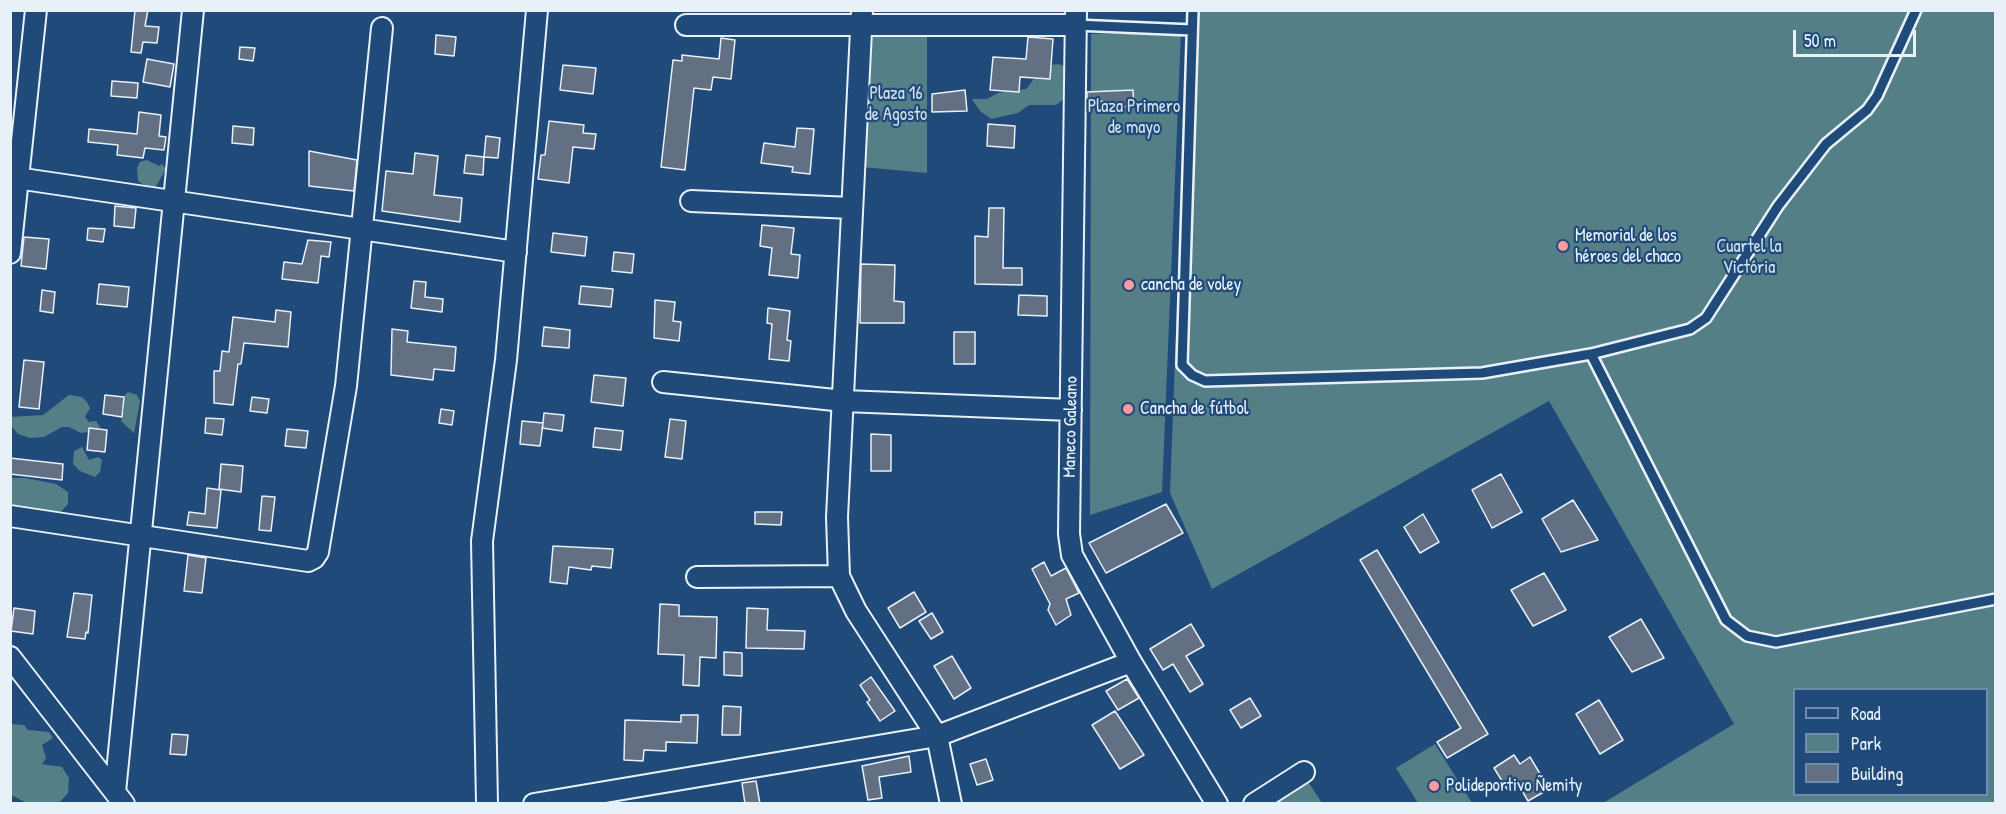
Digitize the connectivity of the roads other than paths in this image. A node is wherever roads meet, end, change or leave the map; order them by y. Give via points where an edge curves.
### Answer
1 (36, 10) edge
2 (193, 10) edge
3 (537, 10) edge
4 (1193, 10) edge
5 (1916, 10) edge
6 (1075, 18) edge
7 (861, 19) edge
8 (686, 25) dead end
9 (382, 28) dead end
10 (1192, 30) junction
11 (14, 178) edge
12 (173, 200) junction
13 (691, 201) dead end
14 (852, 208) junction
15 (363, 229) junction
16 (516, 252) junction
17 (10, 253) edge
18 (1591, 354) junction
19 (663, 382) dead end
20 (844, 401) junction
21 (1071, 410) junction
22 (10, 516) edge
23 (140, 536) junction
24 (839, 576) junction
25 (697, 577) dead end
26 (1995, 599) edge
27 (10, 657) edge
28 (1131, 662) junction
29 (937, 736) junction
30 (1304, 772) dead end
31 (608, 797) edge
32 (119, 798) edge
33 (487, 804) edge
34 (534, 804) edge
35 (951, 804) edge
36 (1218, 804) edge
37 (1254, 804) edge

1 - 11 street
2 - 12 street
3 - 16 street
4 - 10 lane
5 - 18 lane via 1877,96 1867,110 1826,144 1785,198 1706,318 1690,329
6 - 7 street
6 - 10 lane
6 - 21 street, Maneco Galeano
7 - 8 street
7 - 14 street
9 - 15 street
10 - 18 lane via 1182,365 1192,375 1205,381 1482,373
11 - 12 street
11 - 17 street
12 - 15 street
12 - 23 street
13 - 14 street
14 - 20 street
15 - 16 street
15 - 23 street via 345,386 318,552 308,561
16 - 33 street via 482,541
18 - 26 lane via 1726,620 1747,636 1776,642
19 - 20 street
20 - 21 street
20 - 24 street via 837,517
21 - 28 street, Maneco Galeano via 1072,555
22 - 23 street
23 - 32 street
24 - 25 street
24 - 29 street via 856,611
27 - 32 street
28 - 29 street
28 - 36 street, Maneco Galeano
29 - 31 street
29 - 35 street
30 - 37 street
31 - 34 street

